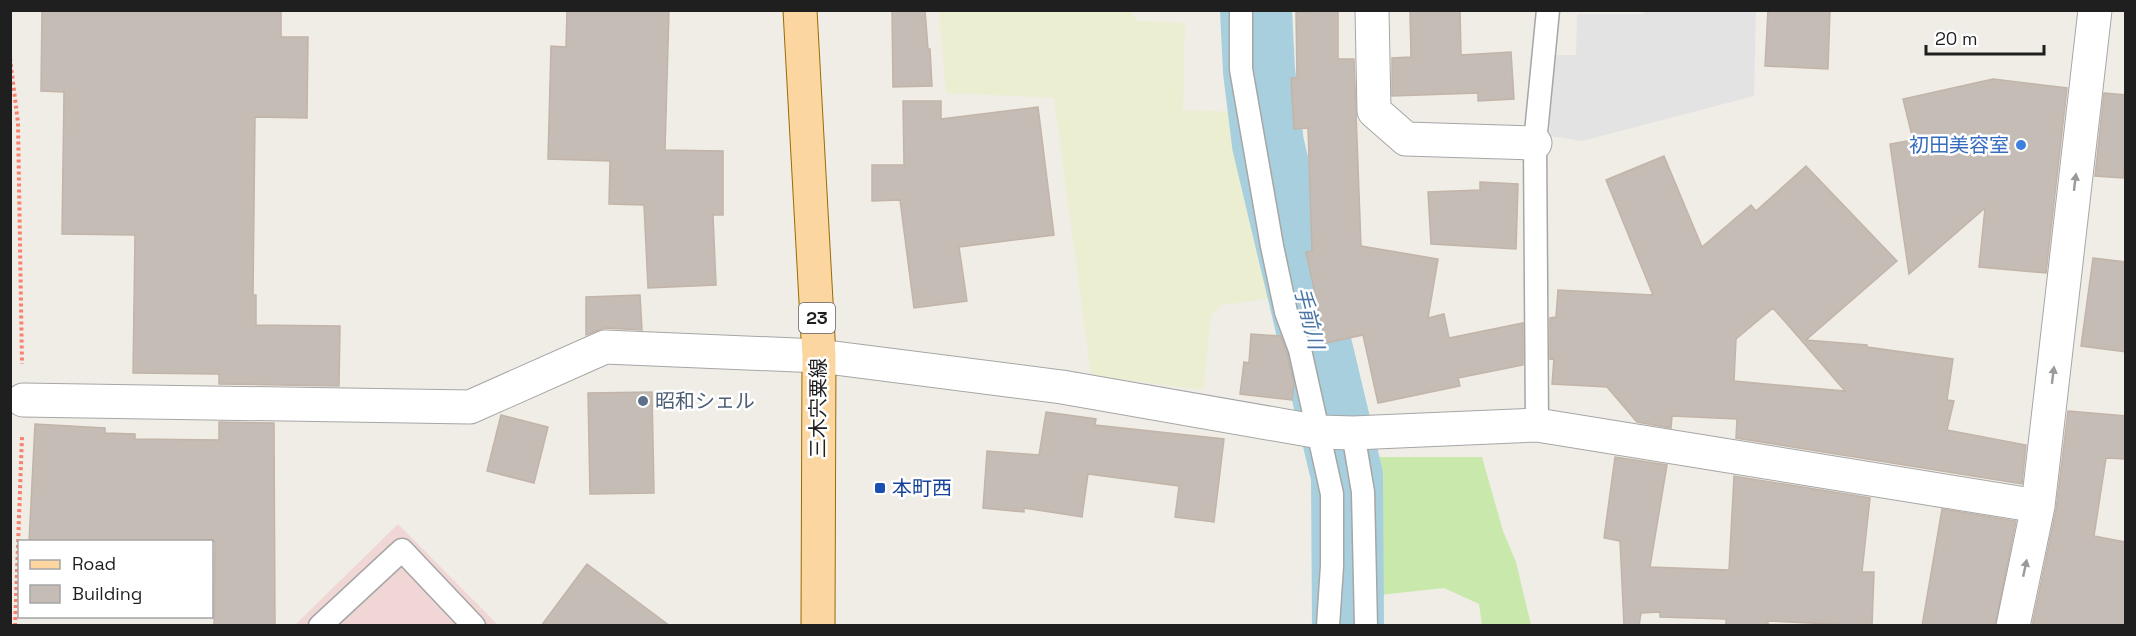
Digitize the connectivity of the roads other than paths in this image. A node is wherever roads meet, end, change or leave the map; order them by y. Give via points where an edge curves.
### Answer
1 (800, 10) edge
2 (1241, 10) edge
3 (1372, 10) edge
4 (1548, 10) edge
5 (2095, 10) edge
6 (1535, 143) junction
7 (819, 356) junction
8 (23, 400) road end
9 (1537, 425) junction
10 (1320, 432) junction
11 (1353, 433) junction
12 (2038, 506) junction
13 (320, 626) edge
14 (474, 626) edge
15 (818, 626) edge
16 (1328, 626) edge
17 (1365, 626) edge
18 (2013, 626) edge

1 - 7 main road, 三木宍粟線 / 23
2 - 10 lane via 1241,69 1272,246
3 - 6 street via 1374,111 1406,139
4 - 6 lane
12 -> 5 street
6 - 9 lane
7 - 8 street via 604,347 470,407
7 - 10 street via 1062,387
7 - 15 main road, 三木宍粟線 / 23
9 - 11 street
9 - 12 street
10 - 11 street
10 - 16 lane via 1332,494
11 - 17 lane via 1363,492
18 -> 12 street
13 - 14 lane via 402,550

